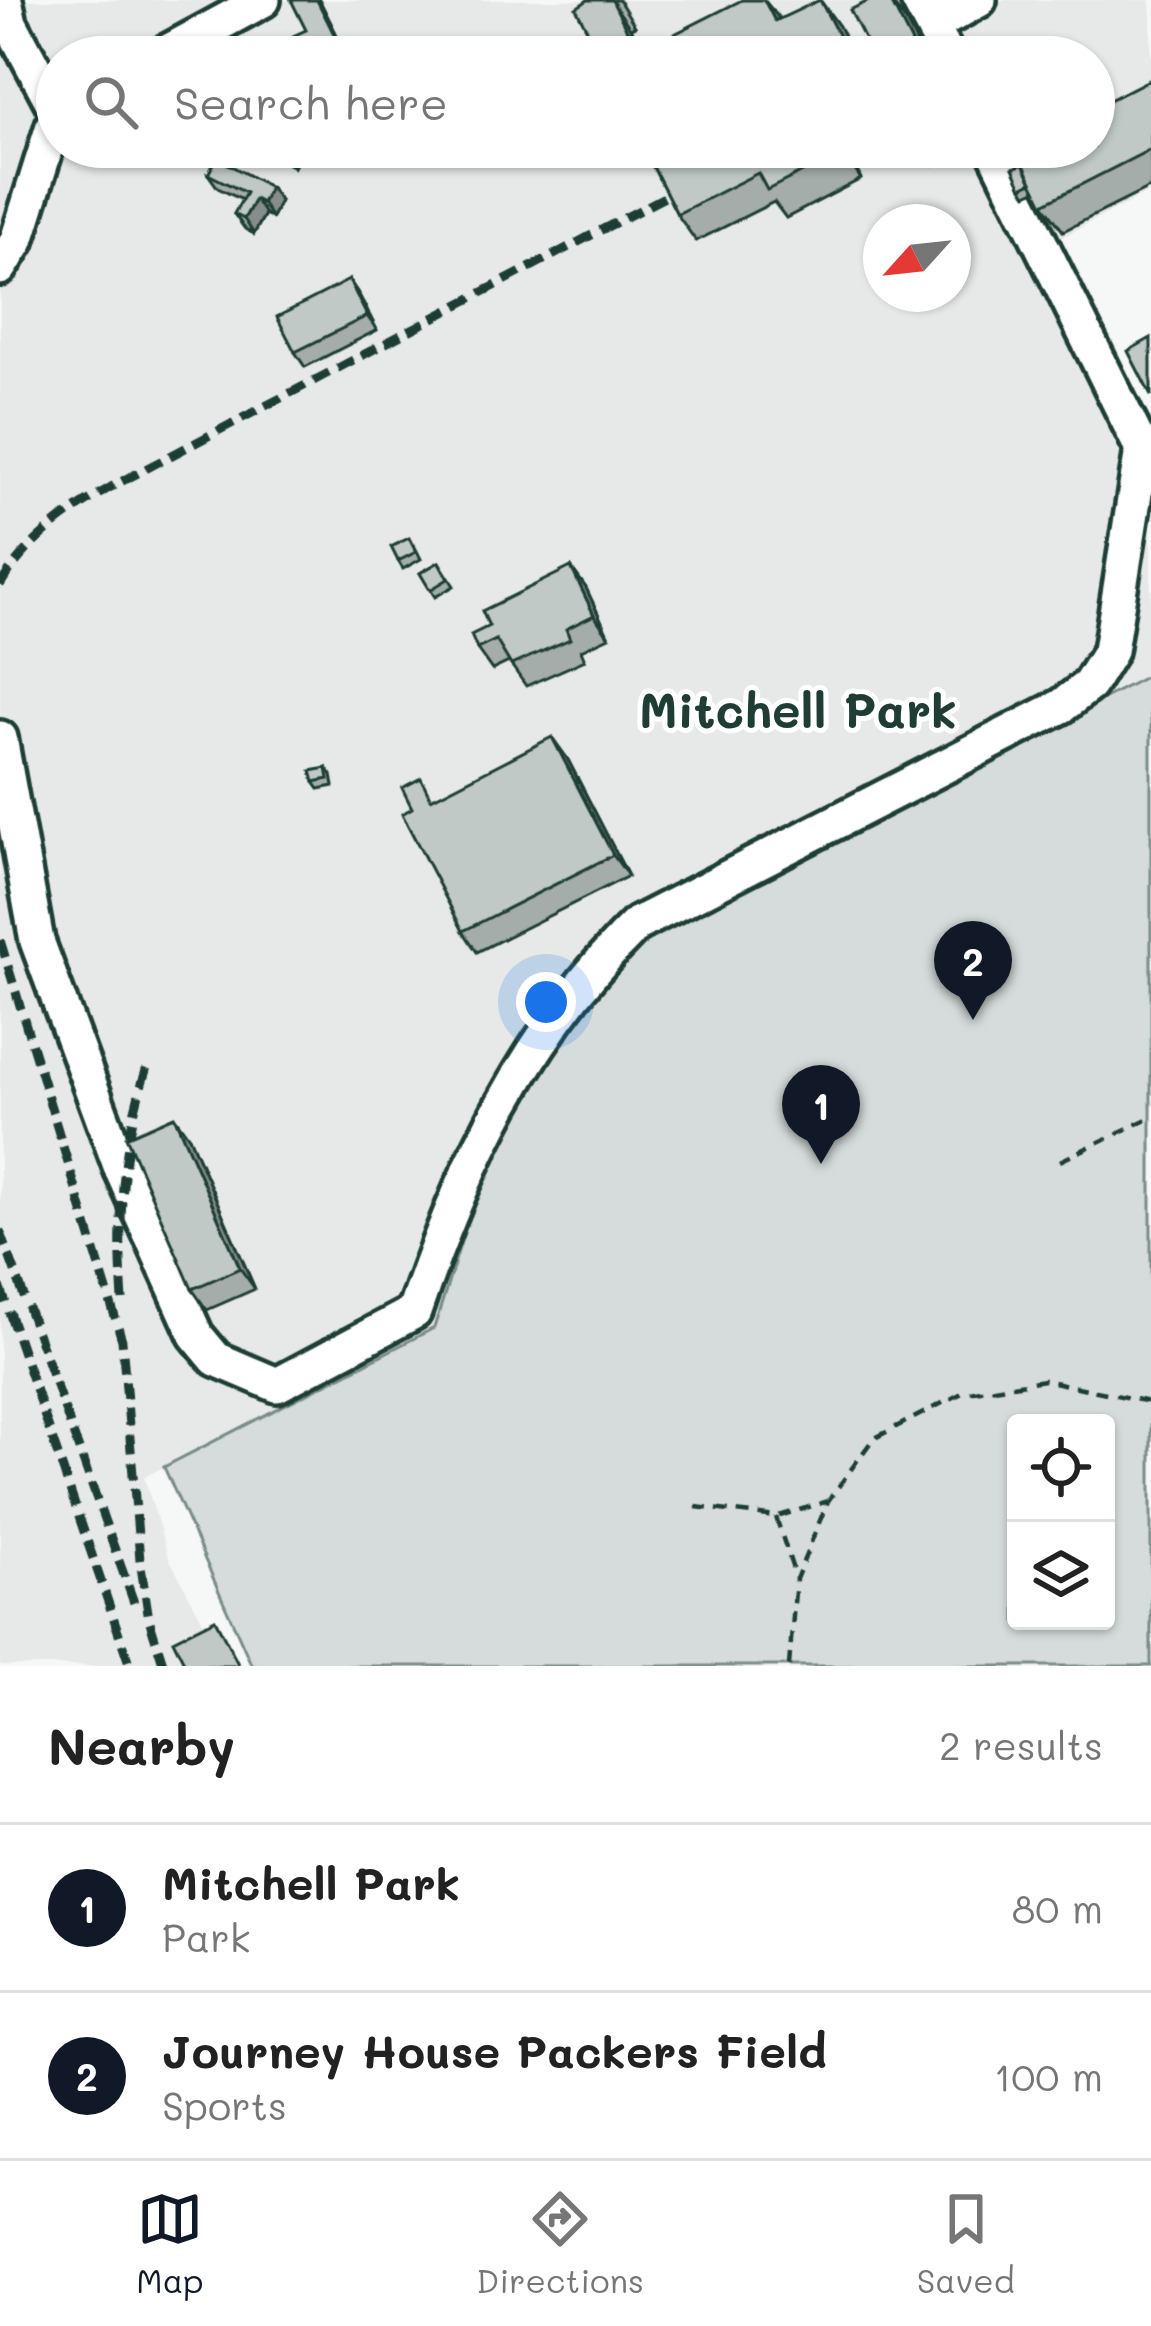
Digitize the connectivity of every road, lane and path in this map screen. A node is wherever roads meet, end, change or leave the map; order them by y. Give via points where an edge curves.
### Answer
1 (5, 0) edge
2 (263, 0) edge
3 (979, 0) edge
4 (925, 13) edge
5 (197, 36) edge
6 (36, 72) edge
7 (39, 168) edge
8 (1003, 168) edge
9 (0, 268) edge
10 (0, 738) edge
11 (1151, 1117) edge
12 (1060, 1161) dead end
13 (1151, 1413) edge
14 (827, 1501) junction
15 (696, 1507) dead end
16 (776, 1517) junction
17 (796, 1579) junction
18 (789, 1666) edge

1 - 6 lane
2 - 5 lane
3 - 4 lane
7 - 9 lane
8 - 10 lane via 1142,449 1110,651 1089,685 1062,706 637,924 536,1047 479,1144 414,1312 277,1385 216,1359 196,1335 122,1171 37,940
11 - 12 path
13 - 14 path via 1149,1402 1044,1380 962,1394 873,1439
14 - 16 path
14 - 17 path
15 - 16 path
16 - 17 path
17 - 18 path

